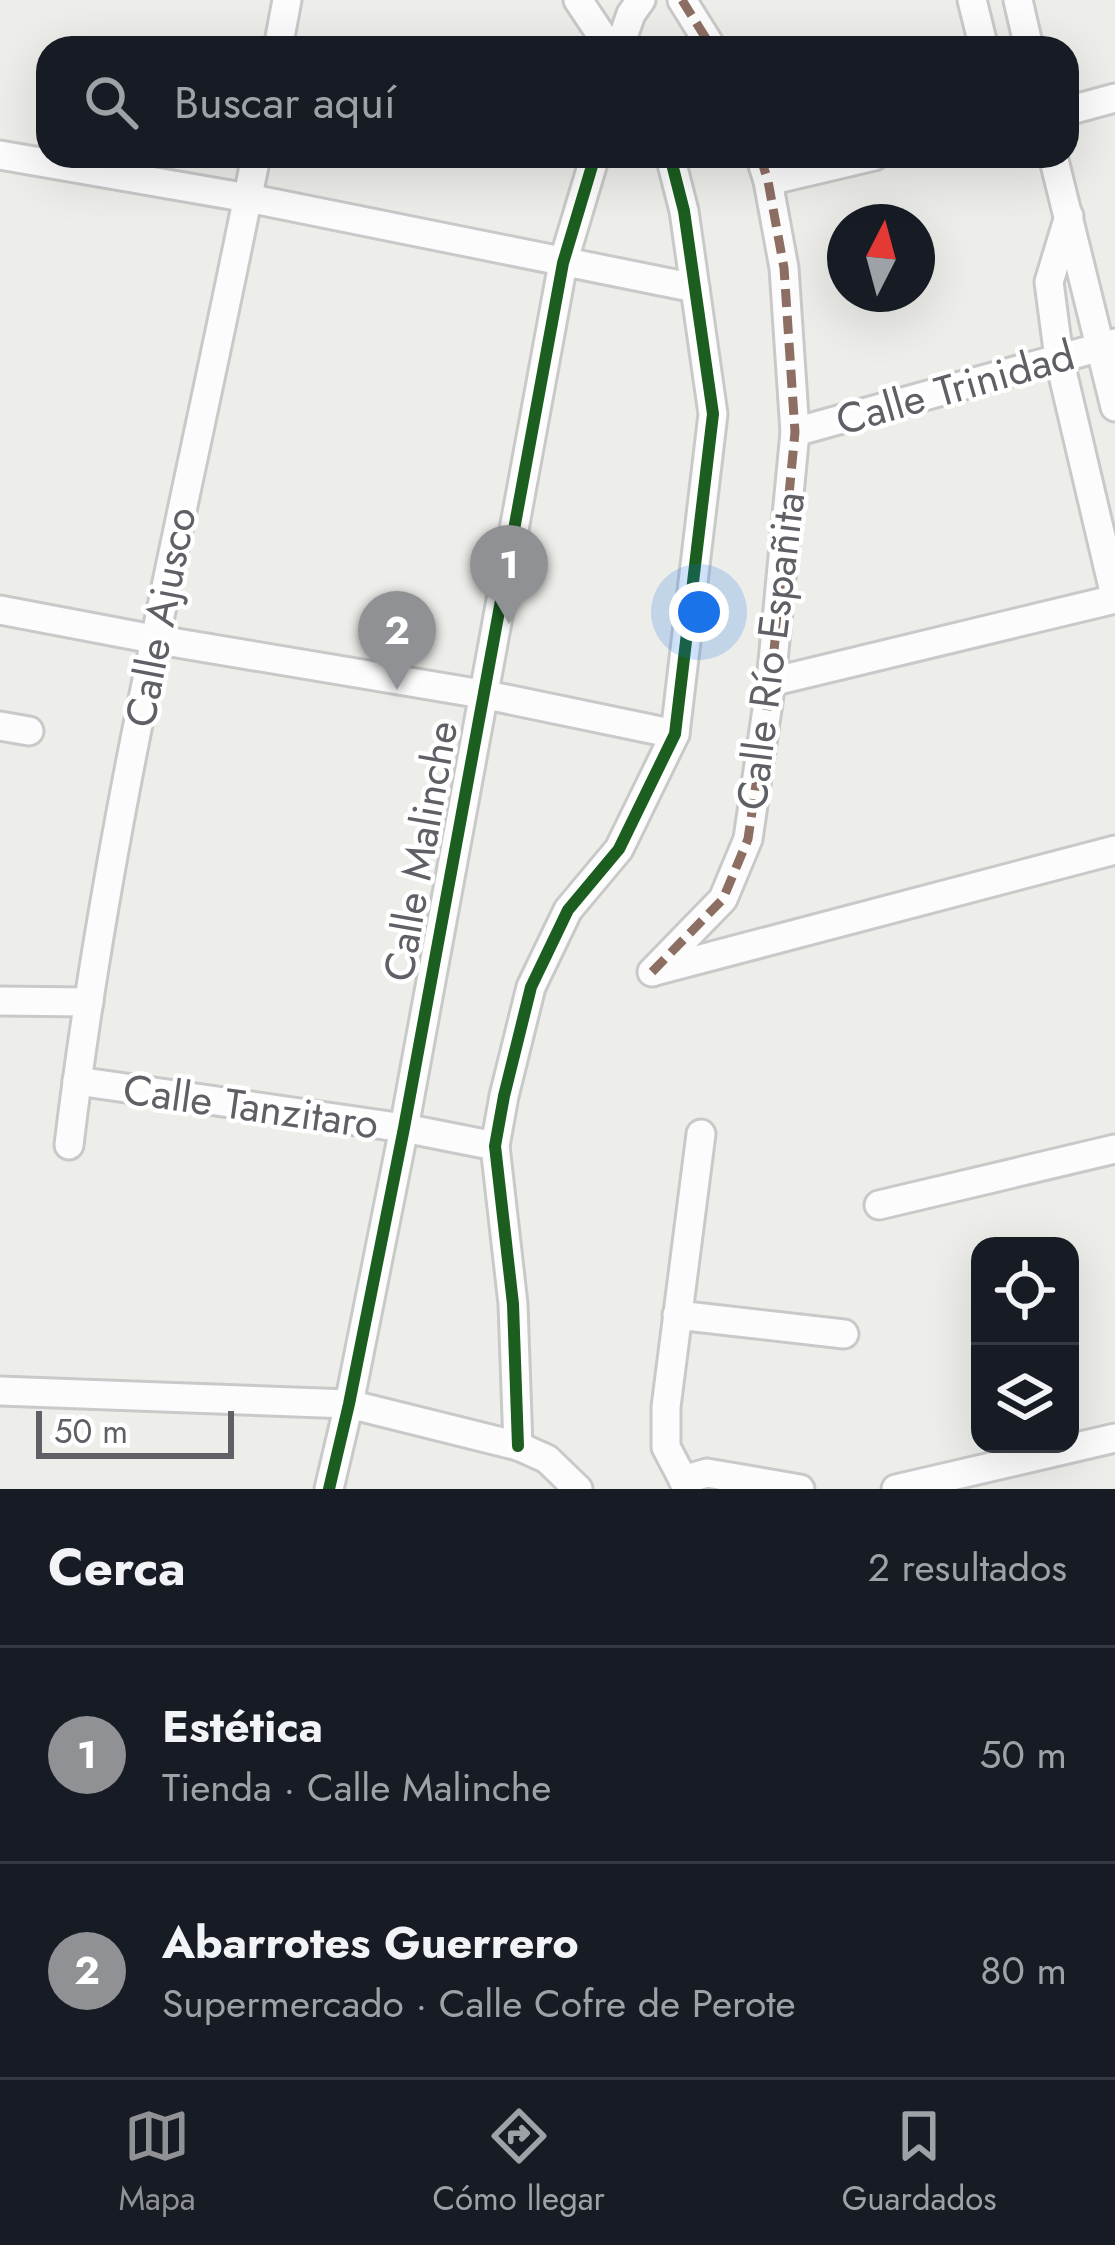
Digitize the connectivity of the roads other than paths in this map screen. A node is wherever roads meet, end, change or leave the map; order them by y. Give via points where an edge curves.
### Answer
1 (287, 0) edge
2 (578, 0) edge
3 (682, 0) edge
4 (972, 0) edge
5 (1018, 0) edge
6 (636, 7) edge
7 (280, 36) edge
8 (605, 36) edge
9 (620, 36) edge
10 (704, 36) edge
11 (981, 36) edge
12 (1026, 36) edge
13 (1115, 98) edge
14 (1079, 108) edge
15 (0, 155) edge
16 (36, 161) edge
17 (75, 168) edge
18 (254, 168) edge
19 (591, 168) edge
20 (674, 168) edge
21 (764, 168) edge
22 (1057, 168) edge
23 (248, 198) junction
24 (1069, 216) junction
25 (563, 262) junction
26 (695, 288) junction
27 (1107, 345) edge
28 (1059, 358) junction
29 (1115, 407) edge
30 (795, 432) junction
31 (1115, 598) edge
32 (0, 610) edge
33 (153, 639) junction
34 (771, 682) junction
35 (482, 694) junction
36 (0, 726) edge
37 (29, 731) dead end
38 (675, 734) junction
39 (1115, 850) edge
40 (0, 1001) edge
41 (89, 1002) junction
42 (77, 1081) junction
43 (404, 1128) junction
44 (701, 1134) dead end
45 (69, 1145) dead end
46 (496, 1146) junction
47 (1115, 1149) edge
48 (879, 1205) dead end
49 (677, 1315) junction
50 (844, 1334) dead end
51 (0, 1391) edge
52 (349, 1404) junction
53 (1115, 1438) edge
54 (518, 1447) junction
55 (686, 1485) edge
56 (329, 1489) edge
57 (578, 1489) edge
58 (800, 1489) edge
59 (896, 1489) edge

1 - 7 street
2 - 8 street
3 - 10 street
4 - 11 street
5 - 12 street
6 - 9 street
13 - 14 street
15 - 16 street
17 - 23 street
18 - 23 street, Calle Ajusco
19 - 25 street, Calle Malinche
20 - 26 street
21 - 30 street, Calle Río Españita via 784,268
22 - 24 street
23 - 25 street
23 - 33 street, Calle Ajusco
24 - 27 street
24 - 28 street via 1049,282
25 - 26 street
25 - 35 street, Calle Malinche
26 - 38 street via 713,414
27 - 28 street, Calle Trinidad
27 - 29 street
28 - 30 street, Calle Trinidad
28 - 31 street
30 - 34 street, Calle Río Españita
31 - 34 street
32 - 33 street
33 - 35 street
33 - 41 street, Calle Ajusco
34 - 39 street, Calle Río Españita via 748,839 723,899 652,972
35 - 38 street
35 - 43 street, Calle Malinche
36 - 37 street
38 - 46 street via 619,849 568,910 531,987
40 - 41 street
41 - 42 street, Calle Ajusco
42 - 43 street, Calle Tanzitaro
42 - 45 street, Calle Ajusco
43 - 46 street, Calle Tanzitaro
43 - 52 street, Calle Malinche
44 - 49 street
46 - 54 street
47 - 48 street
49 - 50 street
49 - 55 street via 666,1448
51 - 52 street
52 - 54 street
52 - 56 street, Calle Malinche
53 - 59 street
54 - 57 street via 547,1459
55 - 58 street via 707,1473

